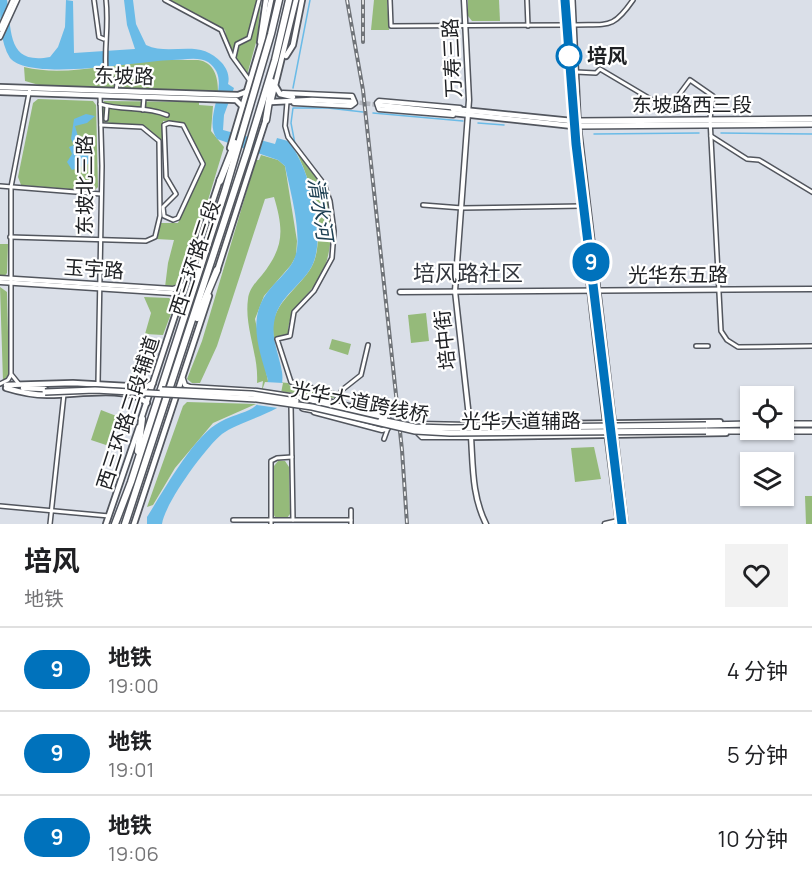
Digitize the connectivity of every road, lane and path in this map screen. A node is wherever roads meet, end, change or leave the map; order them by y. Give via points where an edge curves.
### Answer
1 (15, 0) edge
2 (94, 0) edge
3 (106, 0) edge
4 (165, 0) edge
5 (259, 0) edge
6 (266, 0) edge
7 (271, 0) edge
8 (279, 0) edge
9 (289, 0) edge
10 (296, 0) edge
11 (302, 0) edge
12 (390, 0) edge
13 (464, 0) edge
14 (527, 0) edge
15 (567, 0) edge
16 (572, 0) edge
17 (633, 0) edge
18 (11, 8) junction
19 (291, 13) junction
20 (570, 25) junction
21 (465, 26) junction
22 (528, 26) junction
23 (0, 29) edge
24 (0, 37) edge
25 (104, 39) junction
26 (260, 49) junction
27 (233, 59) junction
28 (275, 60) junction
29 (283, 61) junction
30 (575, 72) junction
31 (250, 81) junction
32 (0, 87) edge
33 (277, 88) junction
34 (30, 90) junction
35 (116, 91) junction
36 (0, 92) edge
37 (246, 92) junction
38 (100, 96) junction
39 (144, 97) junction
40 (211, 97) junction
41 (236, 97) junction
42 (288, 100) junction
43 (271, 102) junction
44 (100, 104) junction
45 (379, 104) tunnel mouth
46 (107, 106) junction
47 (242, 106) junction
48 (143, 111) junction
49 (465, 112) junction
50 (167, 115) dead end
51 (812, 119) edge
52 (106, 120) dead end
53 (266, 120) junction
54 (710, 122) junction
55 (575, 123) junction
56 (812, 124) edge
57 (100, 125) junction
58 (239, 133) junction
59 (711, 136) junction
60 (234, 148) junction
61 (220, 180) joint
62 (0, 186) edge
63 (10, 187) junction
64 (812, 192) edge
65 (101, 194) junction
66 (423, 205) dead end
67 (583, 206) junction
68 (462, 208) junction
69 (162, 216) junction
70 (10, 237) junction
71 (100, 240) junction
72 (218, 270) junction
73 (0, 280) edge
74 (10, 280) junction
75 (185, 285) junction
76 (99, 287) junction
77 (178, 289) junction
78 (719, 289) junction
79 (812, 289) edge
80 (594, 290) junction
81 (455, 291) junction
82 (400, 292) dead end
83 (176, 294) junction
84 (180, 300) junction
85 (368, 345) dead end
86 (696, 346) dead end
87 (708, 346) dead end
88 (812, 346) edge
89 (182, 352) junction
90 (11, 374) junction
91 (183, 379) junction
92 (98, 383) junction
93 (153, 383) junction
94 (21, 385) junction
95 (3, 386) edge
96 (140, 387) junction
97 (45, 391) junction
98 (64, 394) junction
99 (338, 395) junction
100 (136, 396) junction
101 (303, 398) junction
102 (174, 402) junction
103 (147, 403) junction
104 (335, 403) junction
105 (291, 406) junction
106 (301, 408) junction
107 (142, 419) junction
108 (610, 423) junction
109 (644, 423) junction
110 (794, 424) edge
111 (812, 424) edge
112 (470, 425) junction
113 (415, 426) junction
114 (740, 426) edge
115 (740, 427) edge
116 (388, 428) junction
117 (706, 428) junction
118 (740, 428) edge
119 (794, 429) edge
120 (812, 430) edge
121 (432, 432) junction
122 (471, 436) junction
123 (612, 436) junction
124 (643, 436) junction
125 (384, 439) dead end
126 (292, 457) junction
127 (136, 466) junction
128 (0, 506) edge
129 (351, 510) dead end
130 (52, 512) junction
131 (110, 516) junction
132 (233, 520) dead end
133 (292, 520) junction
134 (271, 522) edge
135 (351, 522) edge
136 (618, 522) edge
137 (50, 524) edge
138 (106, 524) edge
139 (115, 524) edge
140 (125, 524) edge
141 (134, 524) edge
142 (486, 524) edge
143 (605, 524) edge
144 (625, 524) edge

1 - 18 street
2 - 25 street via 97,30
3 - 25 street via 109,32
4 - 27 street via 221,30
5 - 27 street via 249,38 237,44
6 - 26 main road
7 - 26 main road
8 - 58 highway, 西三环路三段
9 - 19 highway, 西三环路三段
10 - 19 main road, 西三环路三段辅道
11 - 29 main road via 292,45
12 - 21 street via 391,26
13 - 21 street, 万寿三路
14 - 22 street
15 - 20 main road
16 - 20 main road
17 - 20 street via 620,19 612,23
18 - 23 street
18 - 24 street
19 - 28 highway, 西三环路三段
19 - 29 main road, 西三环路三段辅道
20 - 22 street
20 - 30 main road
20 - 55 main road
21 - 22 street
21 - 49 street, 万寿三路
25 - 35 street via 106,70 117,84
26 - 31 main road
27 - 31 street
28 - 53 highway
28 - 89 highway, 西三环路三段
29 - 33 main road, 西三环路三段辅道
30 - 54 street via 596,74 600,69 664,107 670,107 690,80 713,96
30 - 55 main road
31 - 37 main road
32 - 34 main road, 东坡路
33 - 42 main road via 289,97 353,101
33 - 42 street via 285,93 352,96 355,103 351,106
33 - 43 main road, 西三环路三段辅道
34 - 35 main road, 东坡路
34 - 36 main road, 东坡路
34 - 38 main road, 东坡路
34 - 63 street
35 - 40 main road, 东坡路
37 - 41 main road, 东坡路
37 - 47 main road
38 - 39 main road, 东坡路
38 - 44 street, 东坡北三路
39 - 40 main road, 东坡路
39 - 48 street
40 - 41 main road, 东坡路
41 - 47 main road
42 - 43 main road
42 - 99 street via 285,126 290,140 324,184 334,231 332,258 314,291 294,312 290,336 277,339 291,382
43 - 53 main road, 西三环路三段辅道
44 - 46 street
44 - 57 street, 东坡北三路
45 - 49 main road
46 - 48 street
46 - 52 street
47 - 58 main road
48 - 50 street via 156,110
49 - 49 street via 457,107 379,100 377,103 379,109
49 - 55 main road
49 - 68 street, 培中街
51 - 54 main road, 东坡路西三段
53 - 72 main road, 西三环路三段辅道
54 - 55 main road, 东坡路西三段
54 - 56 main road, 东坡路西三段
54 - 59 street
55 - 67 main road
57 - 65 street, 东坡北三路
57 - 69 street via 142,127 159,141
58 - 60 highway, 西三环路三段
59 - 64 street
59 - 78 street
60 - 61 highway
60 - 127 highway, 西三环路三段
61 - 75 main road, 西三环路三段辅道
62 - 63 street
63 - 65 street
63 - 70 street
65 - 71 street, 东坡北三路
66 - 68 street
67 - 68 street
67 - 80 main road
68 - 81 street, 培中街
69 - 69 street via 163,207 176,194 166,177 164,125 183,125 203,164 177,218
69 - 71 street via 154,237 146,241
70 - 71 street
70 - 74 street
71 - 76 street, 东坡北三路
72 - 89 highway
72 - 91 main road, 西三环路三段辅道
73 - 74 street, 玉宇路
74 - 76 street, 玉宇路
74 - 90 street
75 - 77 street
75 - 84 main road, 西三环路三段辅道
76 - 77 street, 玉宇路
76 - 83 street, 玉宇路
76 - 92 street, 东坡北三路
77 - 83 street
78 - 79 street, 光华东五路
78 - 80 street, 光华东五路
78 - 88 street via 722,331 732,344
80 - 81 street, 光华东五路
80 - 108 main road
81 - 82 street, 光华东五路
81 - 112 street, 培中街
83 - 84 street
84 - 93 main road, 西三环路三段辅道
85 - 99 street via 361,375
86 - 87 street
89 - 140 highway, 西三环路三段
90 - 94 street
90 - 95 street
91 - 101 street, bridge via 190,387
91 - 102 main road, 西三环路三段辅道
92 - 94 main road
92 - 96 main road
93 - 96 main road
93 - 103 main road, 西三环路三段辅道
94 - 95 main road
95 - 97 main road
95 - 98 main road via 39,395
96 - 100 main road
97 - 113 main road, 光华大道跨线桥, bridge via 98,386 252,394
97 - 121 main road, 光华大道跨线桥, bridge via 257,399
98 - 100 main road
98 - 130 street
99 - 104 street
100 - 103 main road
101 - 104 street
101 - 113 main road, bridge
102 - 105 street, bridge via 187,397
102 - 141 main road, 西三环路三段辅道
103 - 107 main road, 西三环路三段辅道
104 - 116 street via 385,414 390,419
105 - 106 street
105 - 126 street
106 - 116 street via 382,430
106 - 121 main road, bridge via 396,430
107 - 127 highway
107 - 131 main road, 西三环路三段辅道
108 - 109 main road, 光华大道辅路
108 - 112 main road, 光华大道辅路
108 - 123 main road
109 - 114 main road, 光华大道辅路
109 - 124 main road via 636,426 636,432
110 - 111 main road
112 - 122 street, 培中街
112 - 122 street, 光华大道辅路 via 419,424 418,433 422,437
113 - 117 main road, 光华大道跨线桥, bridge
115 - 117 main road
116 - 125 street
117 - 121 main road, 光华大道跨线桥, bridge
118 - 124 main road, 光华大道辅路
119 - 120 main road
122 - 123 main road, 光华大道辅路
122 - 142 street, 培中街 via 474,485
123 - 124 main road, 光华大道辅路
123 - 136 main road
123 - 144 main road
126 - 133 street
126 - 134 street via 271,461
127 - 139 highway, 西三环路三段
128 - 130 street
129 - 135 street
130 - 131 street
130 - 137 street
131 - 138 main road, 西三环路三段辅道
132 - 134 street
133 - 134 street
133 - 135 street
136 - 143 street

